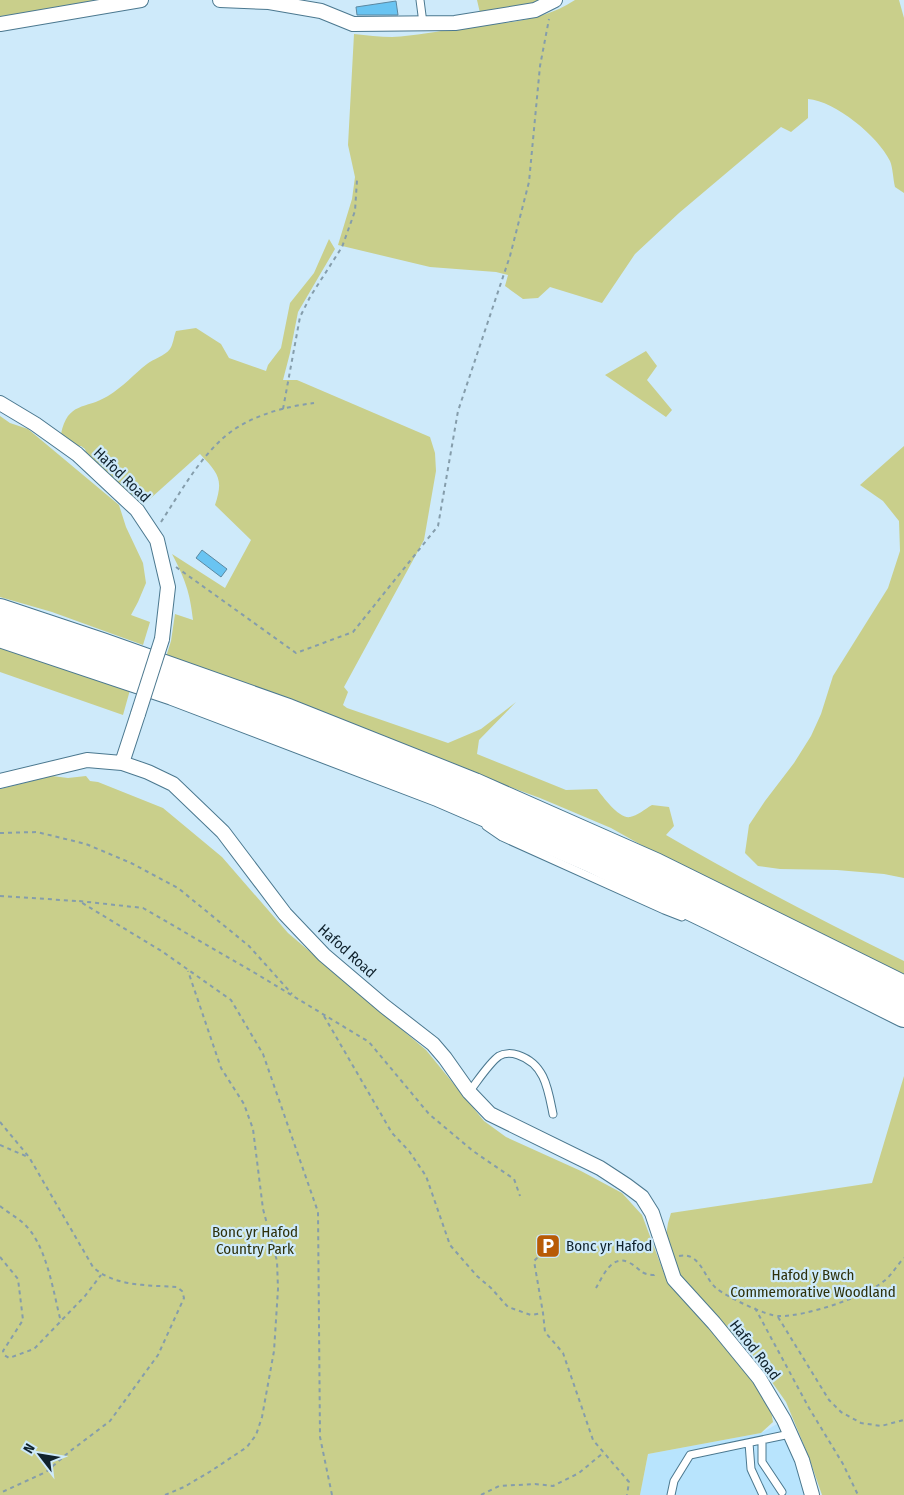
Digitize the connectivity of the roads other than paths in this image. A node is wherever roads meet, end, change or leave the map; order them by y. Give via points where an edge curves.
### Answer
1 (142, 0) edge
2 (220, 0) edge
3 (420, 0) edge
4 (553, 1) edge
5 (423, 23) junction
6 (0, 24) edge
7 (0, 403) edge
8 (0, 612) edge
9 (0, 634) edge
10 (122, 763) junction
11 (0, 781) edge
12 (438, 793) junction
13 (470, 815) dead end
14 (478, 821) dead end
15 (692, 920) dead end
16 (720, 930) dead end
17 (777, 950) junction
18 (904, 990) edge
19 (904, 1014) edge
20 (469, 1092) junction
21 (553, 1114) dead end
22 (790, 1434) junction
23 (762, 1440) junction
24 (750, 1443) junction
25 (782, 1492) dead end
26 (671, 1495) edge
27 (763, 1495) edge
28 (812, 1495) edge

1 - 6 street
2 - 5 street via 269,2 321,11 353,24
3 - 5 lane
4 - 5 street via 535,10 455,23
7 - 10 street, Hafod Road, bridge via 77,454 137,510 157,540 168,587 162,640
8 - 18 highway via 288,712 474,786 655,866
9 - 12 highway via 173,692
10 - 11 street via 87,760
10 - 20 street, Hafod Road via 173,784 198,807 222,832 291,921 324,955 433,1044
12 - 13 lane
12 - 17 highway via 590,859
14 - 15 lane via 502,837
16 - 17 lane
17 - 19 highway
20 - 21 lane via 499,1056 514,1053 538,1068 546,1082
20 - 22 street, Hafod Road via 490,1114 600,1168 642,1197 652,1213 674,1279 759,1378
22 - 23 lane
22 - 28 street, Hafod Road
23 - 24 lane
23 - 25 lane via 762,1462
24 - 26 lane via 690,1455 674,1480
24 - 27 lane via 752,1469

